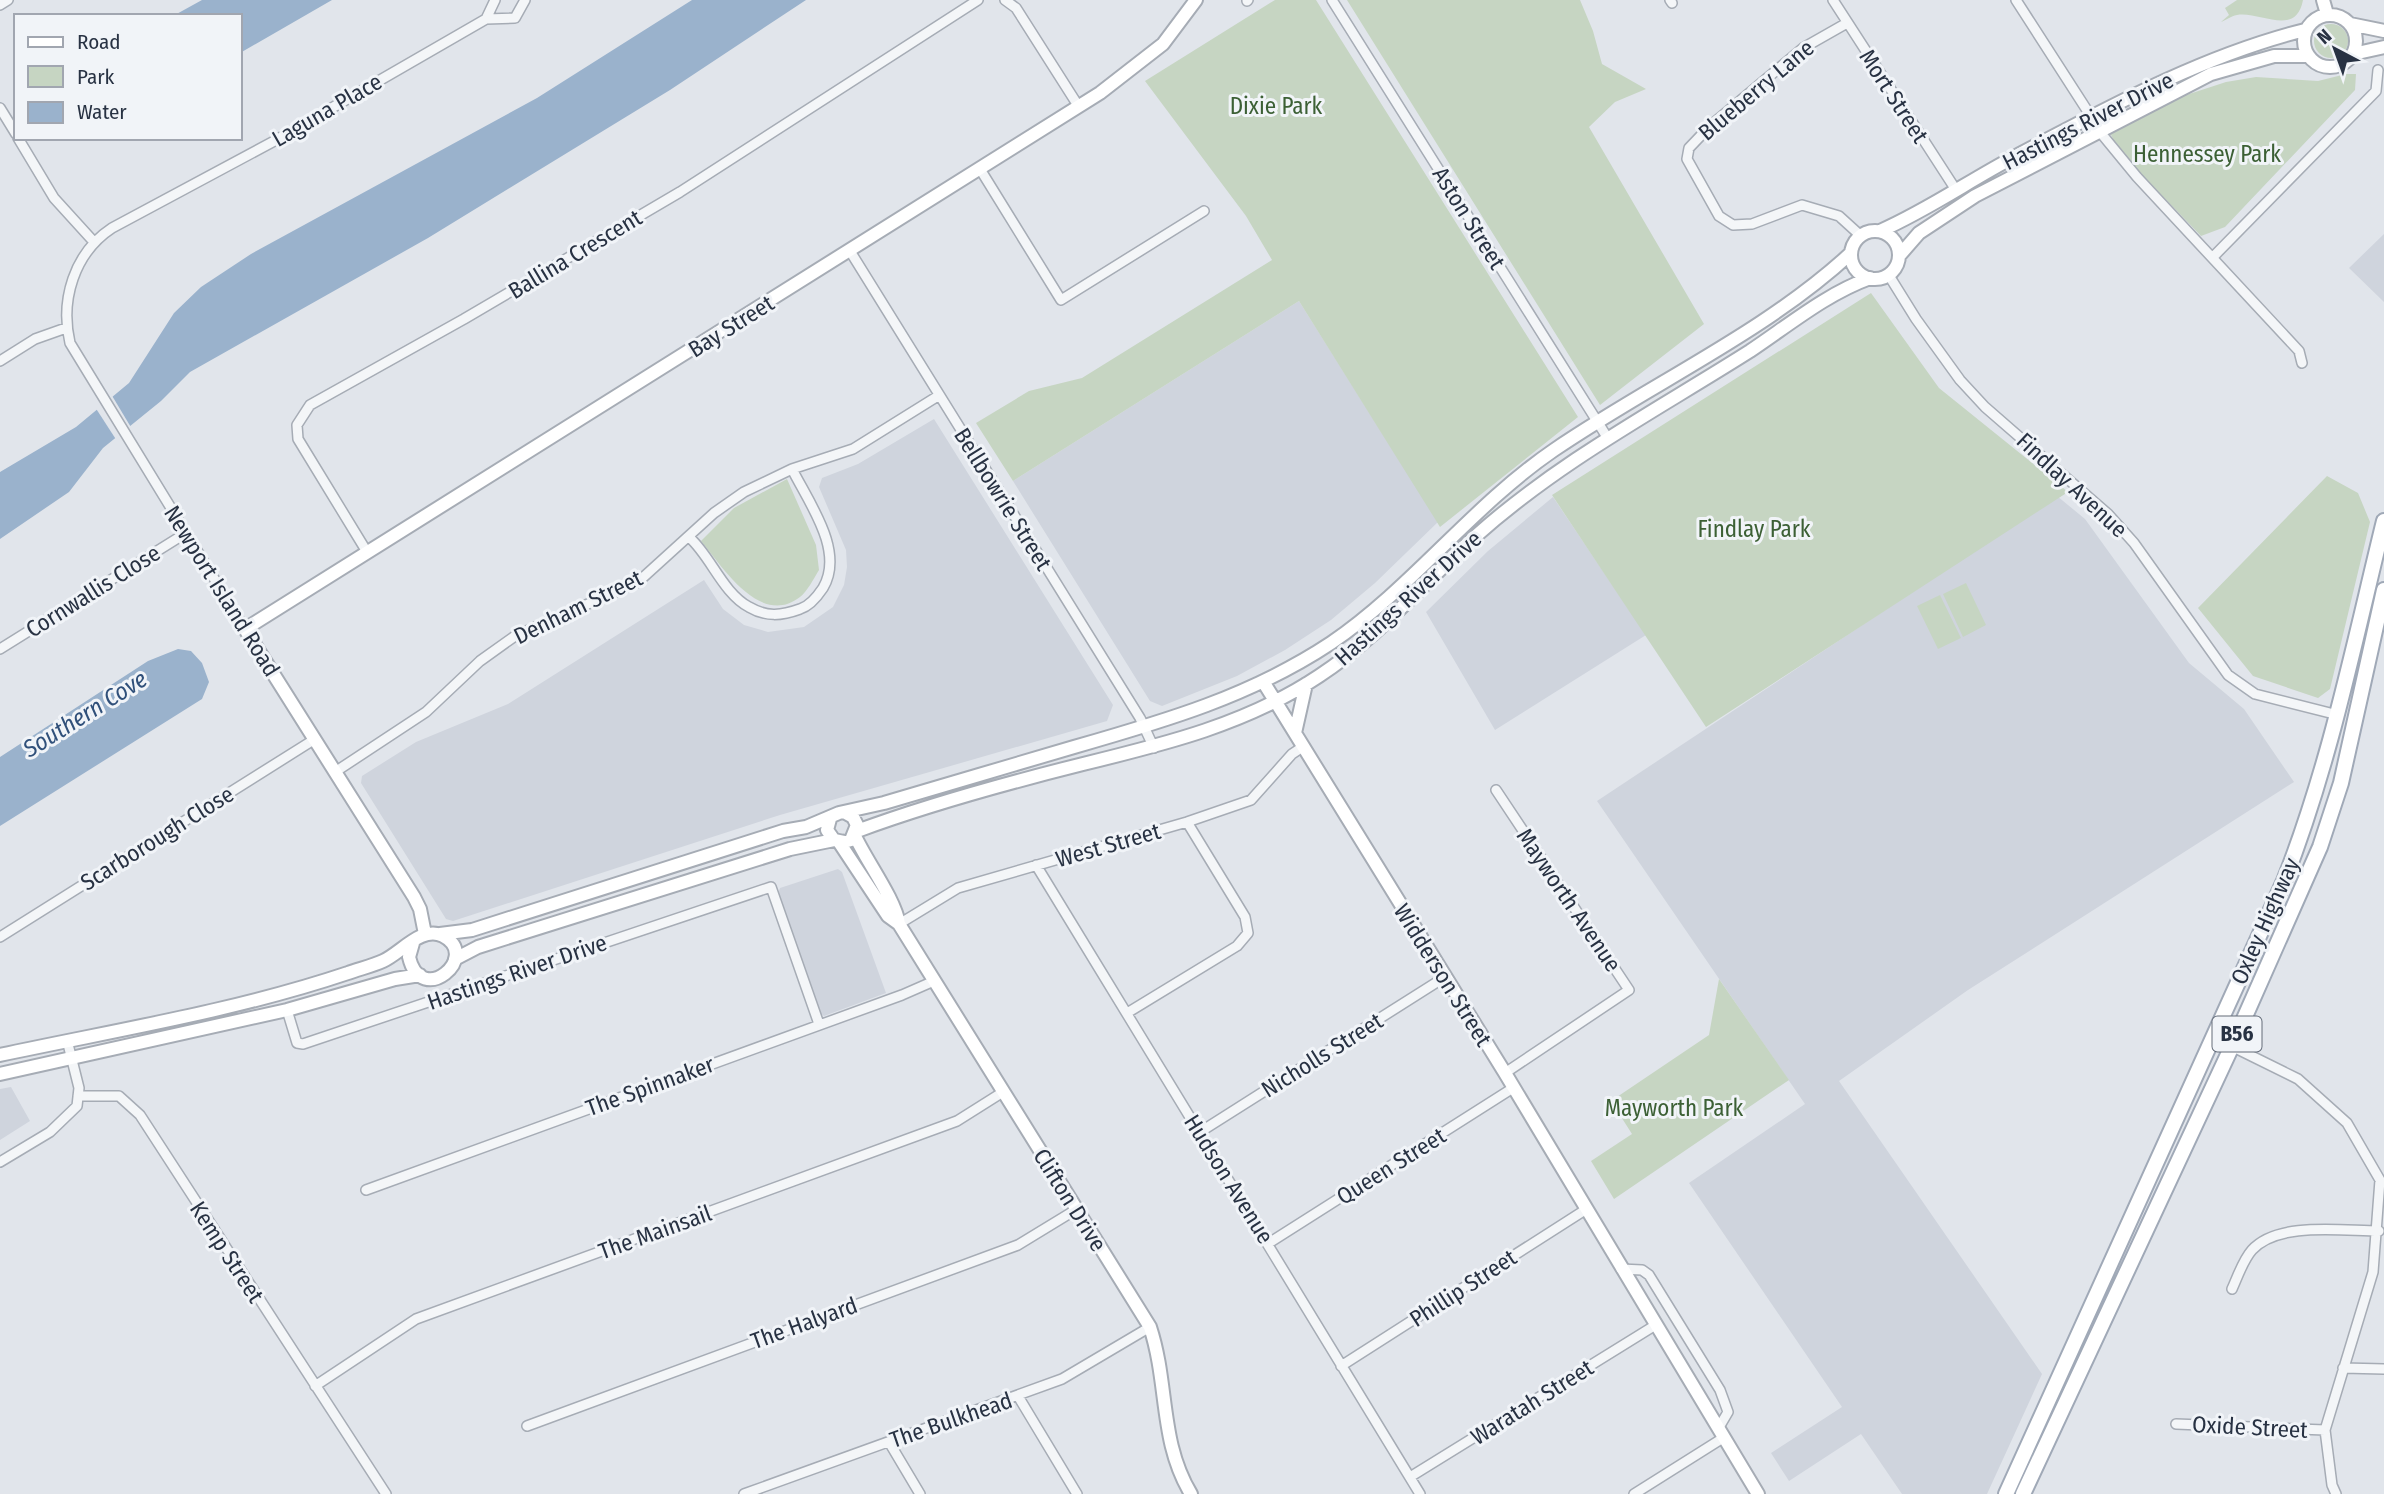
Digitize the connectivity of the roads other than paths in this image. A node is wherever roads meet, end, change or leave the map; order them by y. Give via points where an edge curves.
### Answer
1 (8, 0) edge
2 (495, 0) edge
3 (525, 0) edge
4 (978, 0) edge
5 (1004, 0) edge
6 (1196, 0) edge
7 (1332, 0) edge
8 (1833, 0) edge
9 (2016, 0) edge
10 (2323, 0) edge
11 (0, 5) edge
12 (2326, 15) junction
13 (486, 19) junction
14 (1847, 23) junction
15 (2350, 24) junction
16 (2305, 30) junction
17 (2384, 31) edge
18 (2384, 47) edge
19 (2353, 54) junction
20 (2308, 56) junction
21 (2378, 70) dead end
22 (1079, 107) junction
23 (0, 108) edge
24 (2092, 118) junction
25 (14, 131) edge
26 (2100, 132) junction
27 (19, 140) edge
28 (980, 169) junction
29 (1956, 190) junction
30 (1204, 211) dead end
31 (1880, 231) junction
32 (1861, 236) junction
33 (94, 242) junction
34 (850, 251) junction
35 (1851, 253) junction
36 (1899, 256) junction
37 (2213, 257) junction
38 (1888, 274) junction
39 (1870, 278) junction
40 (66, 328) junction
41 (0, 361) edge
42 (2302, 363) dead end
43 (938, 396) junction
44 (1597, 421) junction
45 (1607, 437) junction
46 (792, 469) junction
47 (2384, 521) edge
48 (186, 533) junction
49 (690, 538) junction
50 (367, 552) junction
51 (2384, 590) edge
52 (245, 629) junction
53 (0, 649) edge
54 (1264, 683) junction
55 (1306, 684) junction
56 (1275, 701) junction
57 (2338, 715) junction
58 (2356, 719) junction
59 (1145, 727) junction
60 (1295, 733) junction
61 (315, 739) junction
62 (1304, 747) junction
63 (1154, 748) junction
64 (335, 772) junction
65 (1496, 790) dead end
66 (844, 813) junction
67 (830, 819) junction
68 (1187, 822) junction
69 (856, 833) junction
70 (836, 841) junction
71 (1036, 865) junction
72 (899, 924) junction
73 (425, 934) junction
74 (440, 934) junction
75 (0, 937) edge
76 (413, 943) junction
77 (455, 959) junction
78 (420, 975) junction
79 (1444, 977) junction
80 (934, 981) junction
81 (287, 1010) junction
82 (1127, 1013) junction
83 (819, 1024) junction
84 (2213, 1037) junction
85 (67, 1040) junction
86 (2232, 1046) junction
87 (0, 1055) edge
88 (71, 1057) junction
89 (1504, 1073) junction
90 (0, 1074) edge
91 (1513, 1088) junction
92 (1003, 1092) junction
93 (78, 1096) junction
94 (1200, 1132) junction
95 (0, 1162) edge
96 (366, 1189) dead end
97 (1077, 1209) junction
98 (1585, 1210) junction
99 (2379, 1231) junction
100 (1269, 1243) junction
101 (1621, 1269) junction
102 (2232, 1289) dead end
103 (1654, 1326) junction
104 (1150, 1327) junction
105 (1341, 1366) junction
106 (2343, 1368) junction
107 (2384, 1368) edge
108 (315, 1386) junction
109 (1018, 1396) junction
110 (2176, 1424) dead end
111 (527, 1426) dead end
112 (2325, 1430) junction
113 (1720, 1434) junction
114 (889, 1442) junction
115 (1410, 1477) junction
116 (761, 1491) edge
117 (386, 1494) edge
118 (744, 1494) edge
119 (920, 1494) edge
120 (1077, 1494) edge
121 (1191, 1494) edge
122 (1420, 1494) edge
123 (1633, 1494) edge
124 (1758, 1494) edge
125 (2006, 1494) edge
126 (2023, 1494) edge
127 (2336, 1494) edge

1 - 11 street
2 - 13 street
3 - 13 street, Laguna Place via 515,18
4 - 50 street, Ballina Crescent via 680,191 310,405 297,425 298,439
5 - 22 street via 1016,8
6 - 22 main road, Bay Street via 1158,49
7 - 44 street, Aston Street
8 - 14 street, Mort Street
9 - 24 street
10 - 12 main road
12 - 15 main road via 2344,18
12 - 16 main road
13 - 33 street, Laguna Place
14 - 29 street, Mort Street
14 - 32 street, Blueberry Lane via 1803,48 1710,126 1689,148 1687,159 1719,216 1734,225 1802,205 1839,216
15 - 17 main road
15 - 19 main road via 2356,42
16 - 20 main road
16 - 24 main road, Hastings River Drive via 2230,52
18 - 19 main road
19 - 20 main road via 2334,67 2319,65
20 - 26 main road, Hastings River Drive via 2274,57 2228,68
21 - 37 street via 2376,91
22 - 28 main road, Bay Street
23 - 25 street
24 - 29 main road, Hastings River Drive
26 - 36 main road, Hastings River Drive via 1975,196 1919,233
26 - 37 street
27 - 33 street via 54,198
28 - 30 street via 1061,300
28 - 34 main road, Bay Street
29 - 31 main road, Hastings River Drive
31 - 32 main road
31 - 36 main road via 1894,240
32 - 35 main road
33 - 40 street, Newport Island Road via 69,290
34 - 43 street, Bellbowrie Street
34 - 50 main road, Bay Street
35 - 39 main road via 1858,271
35 - 44 main road, Hastings River Drive via 1767,317
36 - 38 main road
37 - 42 street via 2299,351
38 - 39 main road
38 - 57 street, Findlay Avenue via 1960,380 2126,533 2228,675 2255,694
39 - 45 main road, Hastings River Drive via 1833,294 1665,405
40 - 41 street via 35,339
40 - 48 street, Newport Island Road via 70,344
43 - 46 street, Denham Street via 853,449
43 - 59 street, Bellbowrie Street
44 - 45 street, Aston Street
44 - 54 main road, Hastings River Drive via 1481,507 1369,613 1332,642
45 - 55 main road, Hastings River Drive via 1514,503 1378,632
46 - 49 street, Denham Street via 744,492
46 - 49 street via 831,551 830,576 807,607 766,615 746,606
47 - 57 main road, Oxley Highway / B56
48 - 52 street, Newport Island Road
48 - 53 street, Cornwallis Close
49 - 64 street, Denham Street via 638,582 515,636 480,661 426,712
50 - 52 main road, Bay Street
51 - 58 main road, Oxley Highway / B56
52 - 61 main road, Newport Island Road
54 - 56 main road, Widderson Street
54 - 59 main road, Hastings River Drive
55 - 56 main road, Hastings River Drive
55 - 60 main road
56 - 60 main road, Widderson Street
56 - 63 main road, Hastings River Drive
57 - 58 main road
57 - 84 main road, Oxley Highway / B56 via 2307,824
58 - 86 main road, Oxley Highway / B56 via 2319,847
59 - 63 street, Bellbowrie Street
59 - 66 main road, Hastings River Drive
60 - 62 main road, Widderson Street
61 - 64 main road, Newport Island Road
61 - 75 street, Scarborough Close
62 - 68 street, West Street via 1292,754 1251,800
62 - 79 main road, Widderson Street
63 - 69 main road, Hastings River Drive via 1069,768
64 - 73 main road, Newport Island Road via 414,897
65 - 89 street, Mayworth Avenue via 1629,990
66 - 67 main road
66 - 69 main road via 855,820
67 - 70 main road via 827,830
67 - 74 main road via 472,930
68 - 71 street, West Street
68 - 82 street via 1244,917 1248,933 1237,946
69 - 70 main road
69 - 72 main road, Clifton Drive via 870,868 897,911
70 - 72 main road, Clifton Drive via 888,916
70 - 77 main road, Hastings River Drive via 751,861 478,947
71 - 72 street, West Street via 958,888
71 - 82 street, Hudson Avenue
72 - 80 main road, Clifton Drive
73 - 74 main road
73 - 76 main road
74 - 77 main road via 452,944
76 - 78 main road via 409,957
76 - 85 main road via 384,961 294,989
77 - 78 main road via 442,977
78 - 81 main road, Hastings River Drive
79 - 89 main road, Widderson Street
79 - 94 street, Nicholls Street
80 - 83 street, The Spinnaker
80 - 92 main road, Clifton Drive
81 - 83 street, Hastings River Drive via 297,1043 303,1044 771,887
81 - 88 main road, Hastings River Drive
82 - 94 street, Hudson Avenue
83 - 96 street, The Spinnaker
84 - 86 street
84 - 125 main road, Oxley Highway / B56
85 - 87 main road
85 - 88 street
86 - 99 street via 2298,1079 2347,1124 2380,1180
86 - 126 main road, Oxley Highway / B56
88 - 90 main road, Hastings River Drive
88 - 93 street
89 - 91 main road, Widderson Street
91 - 98 main road, Widderson Street
91 - 100 street, Queen Street
92 - 97 main road, Clifton Drive
92 - 108 street, The Mainsail via 957,1121 416,1319
93 - 95 street via 74,1111 63,1121
93 - 108 street, Kemp Street via 119,1096 141,1115
94 - 100 street, Hudson Avenue
97 - 104 main road, Clifton Drive
97 - 111 street, The Halyard via 1018,1245
98 - 101 main road, Widderson Street
98 - 105 street, Phillip Street
99 - 102 street via 2278,1233 2249,1254
99 - 106 street via 2374,1272
100 - 105 street, Hudson Avenue
101 - 103 main road, Widderson Street
101 - 113 street via 1649,1275 1720,1390 1728,1412
103 - 113 main road, Widderson Street
103 - 115 street, Waratah Street
104 - 109 street, The Bulkhead via 1062,1379
104 - 121 main road, Clifton Drive via 1161,1360 1170,1448
105 - 115 street, Hudson Avenue
106 - 107 street
106 - 112 street
108 - 117 street, Kemp Street
109 - 114 street, The Bulkhead
109 - 120 street
110 - 112 street, Oxide Street
112 - 127 street
113 - 123 street
113 - 124 main road, Widderson Street
114 - 116 street, The Bulkhead
114 - 119 street
115 - 122 street, Hudson Avenue
116 - 118 street, The Bulkhead

